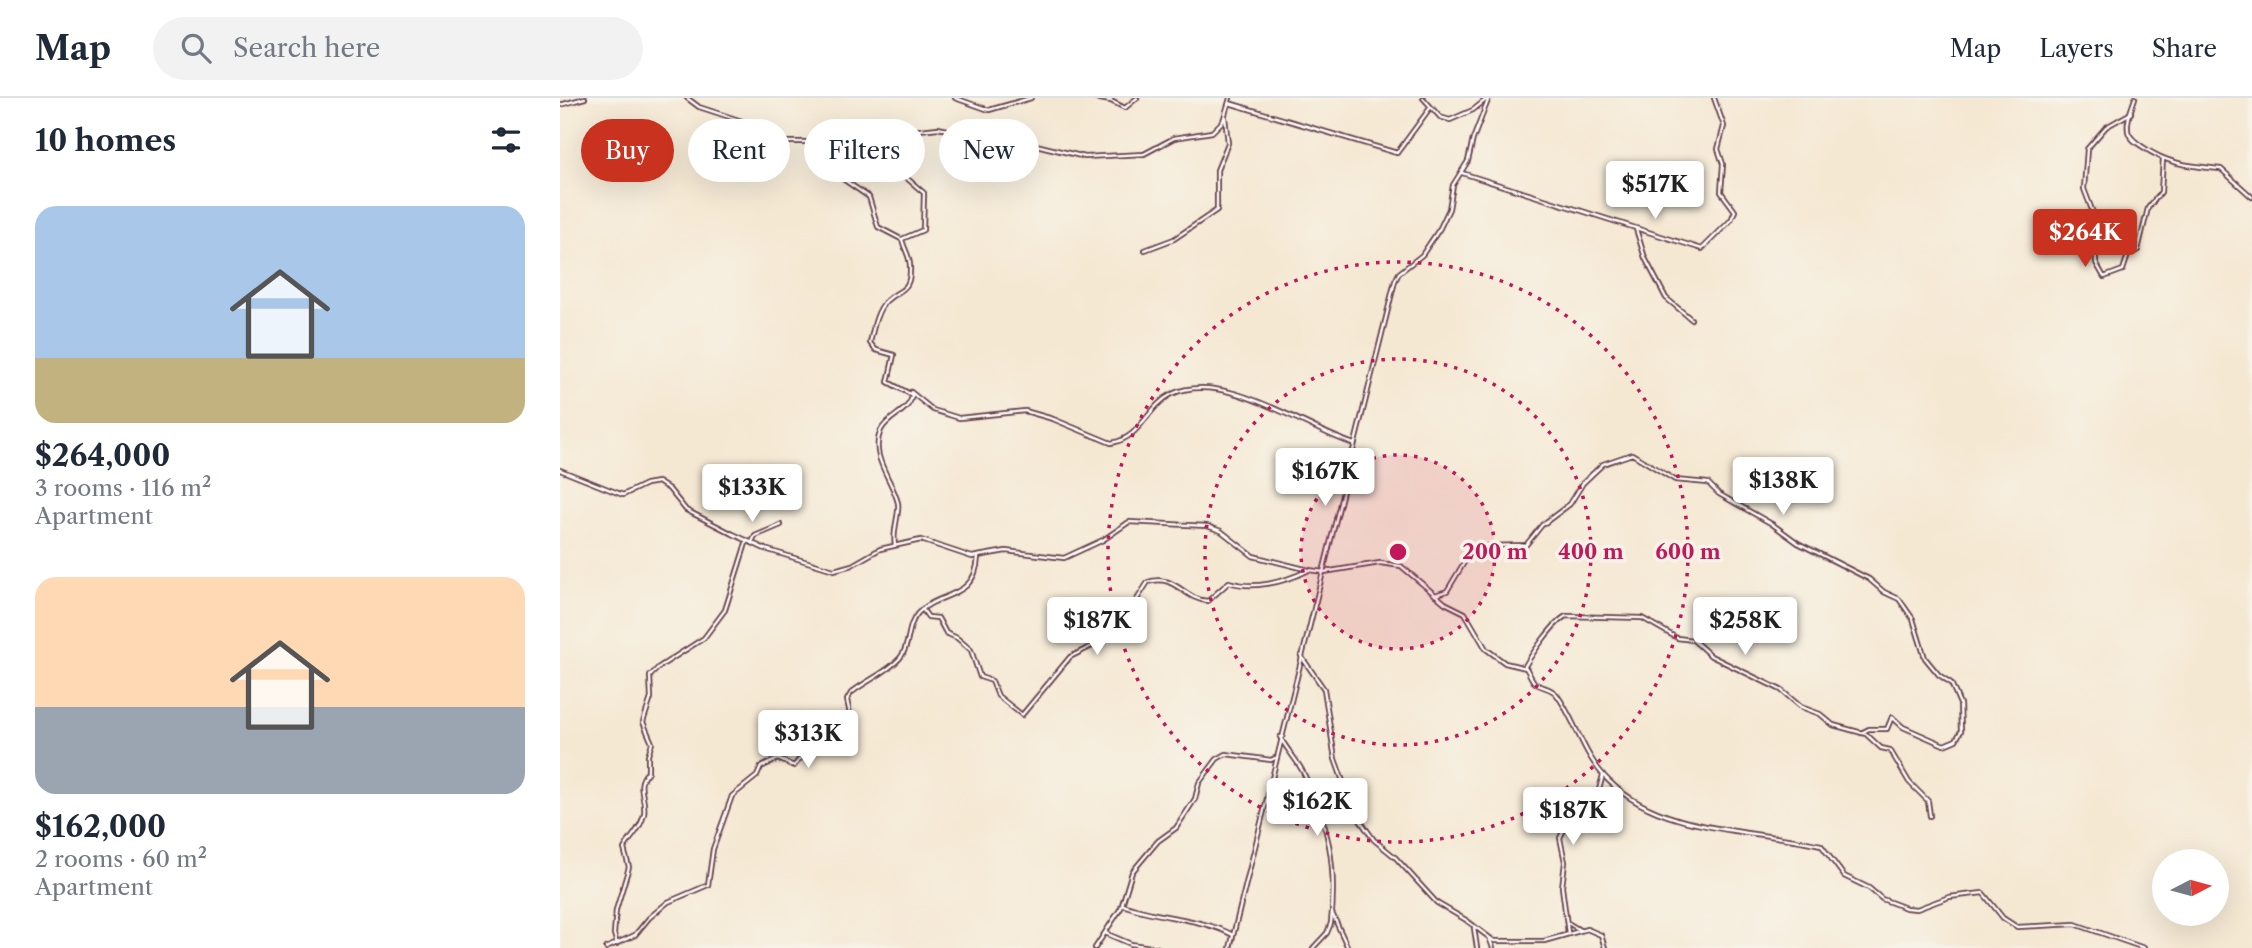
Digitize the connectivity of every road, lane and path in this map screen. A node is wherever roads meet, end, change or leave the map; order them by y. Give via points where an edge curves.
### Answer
1 (585, 98) edge
2 (687, 98) edge
3 (955, 98) edge
4 (1031, 98) edge
5 (1094, 98) edge
6 (1137, 98) edge
7 (1230, 98) edge
8 (1423, 98) edge
9 (1489, 98) edge
10 (1714, 98) edge
11 (2135, 98) edge
12 (1229, 103) junction
13 (560, 105) edge
14 (1430, 108) junction
15 (2131, 113) junction
16 (1225, 116) junction
17 (925, 129) edge
18 (804, 140) edge
19 (2163, 159) junction
20 (1461, 173) junction
21 (847, 182) edge
22 (908, 182) edge
23 (2252, 197) edge
24 (1635, 228) junction
25 (902, 239) junction
26 (1145, 250) dead end
27 (1691, 319) dead end
28 (911, 392) junction
29 (1354, 444) junction
30 (560, 470) edge
31 (781, 525) dead end
32 (747, 540) junction
33 (753, 543) junction
34 (895, 545) junction
35 (978, 557) junction
36 (1309, 570) junction
37 (1324, 572) junction
38 (1435, 595) junction
39 (923, 610) junction
40 (1301, 656) junction
41 (1522, 667) junction
42 (1861, 733) junction
43 (1280, 737) junction
44 (1275, 758) junction
45 (1603, 775) junction
46 (1930, 816) dead end
47 (1122, 905) junction
48 (1332, 912) junction
49 (1568, 923) junction
50 (1473, 925) junction
51 (1580, 930) junction
52 (1105, 933) junction
53 (1569, 933) junction
54 (1233, 935) junction
55 (1490, 940) junction
56 (617, 944) junction
57 (606, 948) edge
58 (1095, 948) edge
59 (1158, 948) edge
60 (1230, 948) edge
61 (1313, 948) edge
62 (1348, 948) edge
63 (1477, 948) edge
64 (1493, 948) edge
65 (1605, 948) edge
66 (2144, 948) edge

1 - 13 street
2 - 18 street via 742,121 773,141
3 - 4 street via 989,110
5 - 6 street via 1125,108
7 - 12 street
8 - 14 street
9 - 14 street via 1450,120
9 - 20 street
10 - 24 street via 1724,126 1717,151 1723,163 1721,192 1734,206 1733,216 1702,249
11 - 15 street
12 - 14 street via 1397,153
12 - 16 street
15 - 19 street via 2129,135
15 - 19 street via 2106,127 2087,149 2084,189 2095,218 2096,263 2104,277 2123,270 2128,255 2141,243 2146,213 2162,189
16 - 17 street via 1212,132 1174,138 1151,152 1133,155 1081,157 991,134
16 - 26 street via 1228,144 1217,170 1217,210 1174,239
19 - 23 street via 2195,169 2221,169
20 - 24 street
20 - 29 street via 1438,232 1419,260 1396,277
21 - 25 street via 869,197 878,228
22 - 25 street via 926,196 923,230
24 - 27 street via 1666,298
25 - 28 street via 910,265 906,286 885,302 870,343 895,356 888,382
28 - 29 street via 933,410 959,418 1025,411 1111,443 1136,431 1164,398 1181,391 1221,389
28 - 34 street via 911,402 883,428 879,439 879,459 898,507 893,525
29 - 37 street
30 - 32 street via 623,495 658,482 686,510
31 - 33 street via 755,536
32 - 33 street
32 - 56 street via 725,610 704,638 650,676 651,698 643,722 652,743 648,772 640,786 644,813 640,828 624,849 629,867 616,911
33 - 34 street via 834,570
34 - 35 street via 925,540
35 - 36 street via 1006,551 1067,558 1127,523 1152,521 1217,529 1253,555
35 - 39 street via 970,583
36 - 37 street
36 - 39 street via 1280,583 1240,586 1229,582 1208,601 1192,597 1170,580 1149,582 1134,604 1101,620 1094,645 1067,660 1022,715 998,697 992,681 980,677 969,649 946,633 938,618 928,617
37 - 38 street via 1390,563 1407,569
37 - 40 street
38 - 41 street via 1465,613 1486,649 1505,663
38 - 42 street via 1446,592 1471,551 1526,545 1542,525 1571,503 1573,495 1603,464 1632,454 1675,480 1708,483 1801,545 1870,579 1899,599 1913,618 1925,659 1951,682 1961,707 1961,731 1944,746 1892,718 1887,729
39 - 56 street via 909,628 899,659 849,696 845,730 818,735 793,766 778,759 763,765 733,795 713,849 708,885 668,902 635,935
40 - 43 street
40 - 50 street via 1324,690 1335,760 1358,818 1437,903
41 - 42 street via 1563,617 1637,617 1678,638 1693,640 1711,656 1768,682 1796,705 1831,724
41 - 45 street via 1536,684 1555,692 1580,743
42 - 46 street via 1894,754 1909,782 1928,801
43 - 44 street
43 - 48 street via 1303,772 1324,820 1331,848
44 - 47 street via 1219,757 1199,783 1195,799 1176,828 1158,841 1132,872
44 - 54 street
45 - 49 street via 1595,804 1569,821 1560,838
45 - 66 street via 1636,803 1674,818 1821,845 1844,876 1906,908 1983,893 2003,918 2017,927 2075,924
47 - 52 street
47 - 54 street via 1200,920
48 - 61 street via 1329,929
48 - 62 street
49 - 51 street
49 - 53 street
50 - 55 street
50 - 63 street
51 - 53 street
51 - 65 street via 1601,934
52 - 58 street
52 - 59 street via 1131,944
53 - 55 street via 1533,942
54 - 60 street
55 - 64 street
56 - 57 street

